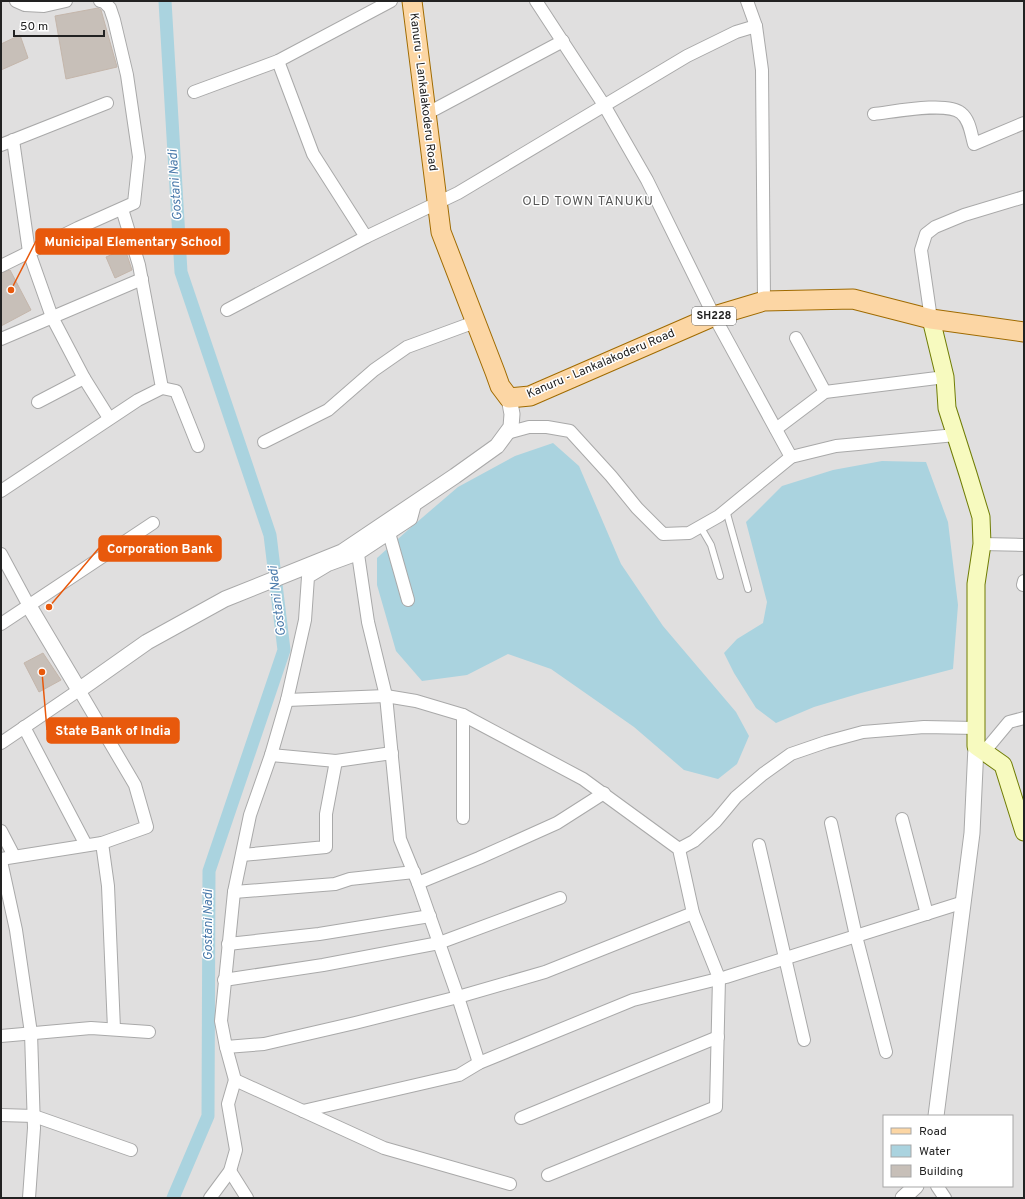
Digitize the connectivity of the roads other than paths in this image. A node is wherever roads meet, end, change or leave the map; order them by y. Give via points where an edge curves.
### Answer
1 (16, 1) edge
2 (66, 1) edge
3 (100, 1) edge
4 (391, 1) edge
5 (412, 1) edge
6 (536, 1) edge
7 (747, 1) edge
8 (756, 26) junction
9 (563, 41) junction
10 (278, 61) junction
11 (194, 92) dead end
12 (106, 103) dead end
13 (604, 105) junction
14 (426, 114) junction
15 (874, 114) dead end
16 (1024, 123) edge
17 (13, 140) junction
18 (1, 145) edge
19 (1024, 197) edge
20 (437, 203) junction
21 (122, 209) junction
22 (366, 238) junction
23 (29, 252) junction
24 (1, 266) edge
25 (142, 279) junction
26 (764, 301) junction
27 (227, 310) dead end
28 (714, 316) junction
29 (52, 317) junction
30 (931, 319) junction
31 (475, 322) junction
32 (1024, 332) edge
33 (796, 338) dead end
34 (1, 339) edge
35 (945, 377) junction
36 (84, 378) junction
37 (162, 388) junction
38 (825, 392) junction
39 (509, 398) junction
40 (38, 402) dead end
41 (109, 418) junction
42 (776, 429) junction
43 (507, 433) junction
44 (956, 435) junction
45 (264, 442) dead end
46 (198, 446) dead end
47 (791, 457) junction
48 (1, 491) edge
49 (415, 504) junction
50 (726, 510) junction
51 (153, 523) dead end
52 (700, 526) junction
53 (389, 533) junction
54 (982, 544) junction
55 (1024, 545) edge
56 (1, 554) edge
57 (358, 554) junction
58 (720, 576) dead end
59 (748, 589) dead end
60 (408, 600) dead end
61 (29, 606) junction
62 (1, 624) edge
63 (79, 690) junction
64 (386, 696) junction
65 (287, 700) junction
66 (462, 715) junction
67 (1024, 718) edge
68 (24, 727) junction
69 (976, 728) junction
70 (1, 743) edge
71 (980, 749) junction
72 (392, 752) junction
73 (271, 754) junction
74 (336, 761) junction
75 (604, 793) junction
76 (463, 818) dead end
77 (902, 819) dead end
78 (831, 823) dead end
79 (1, 831) edge
80 (1024, 832) edge
81 (102, 843) junction
82 (86, 845) junction
83 (759, 845) dead end
84 (679, 849) junction
85 (242, 855) junction
86 (14, 856) junction
87 (1, 860) edge
88 (416, 877) junction
89 (234, 892) junction
90 (560, 898) dead end
91 (964, 902) junction
92 (693, 913) junction
93 (927, 914) junction
94 (430, 916) junction
95 (856, 936) junction
96 (439, 943) junction
97 (228, 944) junction
98 (785, 958) junction
99 (719, 978) junction
100 (224, 980) junction
101 (458, 997) junction
102 (114, 1029) junction
103 (149, 1032) dead end
104 (31, 1033) junction
105 (1, 1036) edge
106 (718, 1037) junction
107 (804, 1040) dead end
108 (226, 1047) junction
109 (886, 1052) dead end
110 (479, 1063) junction
111 (235, 1080) junction
112 (303, 1111) junction
113 (1, 1115) edge
114 (936, 1115) edge
115 (34, 1116) junction
116 (522, 1118) dead end
117 (131, 1150) dead end
118 (230, 1171) junction
119 (548, 1175) dead end
120 (510, 1184) dead end
121 (915, 1187) edge
122 (938, 1187) edge
123 (29, 1198) edge
124 (210, 1198) edge
125 (247, 1198) edge
126 (903, 1198) edge
127 (945, 1198) edge

1 - 2 street via 25,5 44,6
3 - 21 street via 110,8 114,20 127,75 138,157 134,203
4 - 10 street
5 - 14 main road, Kanuru - Lankalakoderu Road
6 - 9 street
7 - 8 street
8 - 13 street via 736,32 687,56
8 - 26 street via 762,70
9 - 13 street
9 - 14 street
10 - 11 street
10 - 22 street via 313,154
12 - 17 street
13 - 20 street via 458,193
13 - 28 street via 646,180
14 - 20 main road, Kanuru - Lankalakoderu Road
15 - 16 street via 932,107 951,108 961,112 967,119 974,144
17 - 18 street
17 - 23 street
19 - 30 street via 964,215 934,227 926,234 921,250
20 - 22 street
20 - 31 main road, Kanuru - Lankalakoderu Road via 441,232
21 - 23 street
21 - 25 street
22 - 27 street
23 - 24 street
23 - 29 street
25 - 29 street
25 - 37 street
26 - 28 main road, Kanuru - Lankalakoderu Road / SH228
26 - 30 main road, Kanuru - Lankalakoderu Road / SH228 via 853,299
28 - 39 main road, Kanuru - Lankalakoderu Road / SH228 via 530,396
28 - 42 street
29 - 34 street
29 - 36 street
30 - 32 main road, Kanuru - Lankalakoderu Road / SH228
30 - 35 main road
31 - 39 main road, Kanuru - Lankalakoderu Road via 500,386
31 - 45 street via 407,347 374,370 328,410
33 - 38 street
35 - 38 street
35 - 44 main road via 947,408
36 - 40 street
36 - 41 street
37 - 41 street
37 - 46 street via 176,391
38 - 42 street
39 - 43 street via 512,421
41 - 48 street
42 - 47 street
43 - 49 street via 497,446
43 - 52 street via 529,427 570,431 663,534 689,533
44 - 47 street via 836,446
44 - 54 main road via 981,517
47 - 50 street
49 - 53 street via 411,519
49 - 63 street via 342,552 225,599 147,642
50 - 52 street
50 - 59 lane
51 - 61 street
52 - 58 lane via 711,545
53 - 57 street
53 - 60 street
54 - 55 street
54 - 69 main road via 976,584
56 - 61 street
57 - 64 street via 368,622
57 - 65 street via 328,565 308,577 305,620
61 - 62 street
61 - 63 street
63 - 68 street
63 - 81 street via 135,785 147,827
64 - 65 street
64 - 66 street via 416,701
64 - 72 street
65 - 73 street
66 - 75 street
66 - 76 street
67 - 71 street via 1009,722
68 - 70 street
68 - 82 street
69 - 71 main road
69 - 84 street via 924,727 863,732 791,754 736,797 716,821 694,841
71 - 80 main road via 1002,765
71 - 91 street
72 - 74 street
72 - 88 street via 400,839
73 - 74 street
73 - 85 street via 250,815
74 - 85 street via 326,814 326,847
75 - 84 street
75 - 88 street via 557,823 479,858
77 - 93 street
78 - 95 street
79 - 86 street
81 - 82 street
81 - 102 street via 108,886
82 - 86 street
83 - 98 street
84 - 92 street
85 - 89 street
86 - 87 street
87 - 104 street via 16,930
88 - 89 street via 350,879 334,884
88 - 94 street
89 - 97 street
90 - 96 street
91 - 93 street
91 - 114 street
92 - 99 street
92 - 101 street via 545,972
93 - 95 street
94 - 96 street
94 - 97 street via 319,934
95 - 98 street
95 - 109 street
96 - 100 street via 323,965
96 - 101 street
97 - 100 street
98 - 99 street
98 - 107 street
99 - 106 street
99 - 110 street via 633,1000
100 - 108 street via 221,1021
101 - 108 street via 264,1044
101 - 110 street
102 - 103 street
102 - 104 street via 91,1028
104 - 105 street
104 - 115 street
106 - 116 street
106 - 119 street via 716,1107
108 - 111 street
110 - 112 street via 459,1075
111 - 112 street
111 - 118 street via 228,1104 236,1150
112 - 120 street via 384,1148
113 - 115 street
115 - 117 street
115 - 123 street
118 - 124 street
118 - 125 street
121 - 126 street
122 - 127 street

